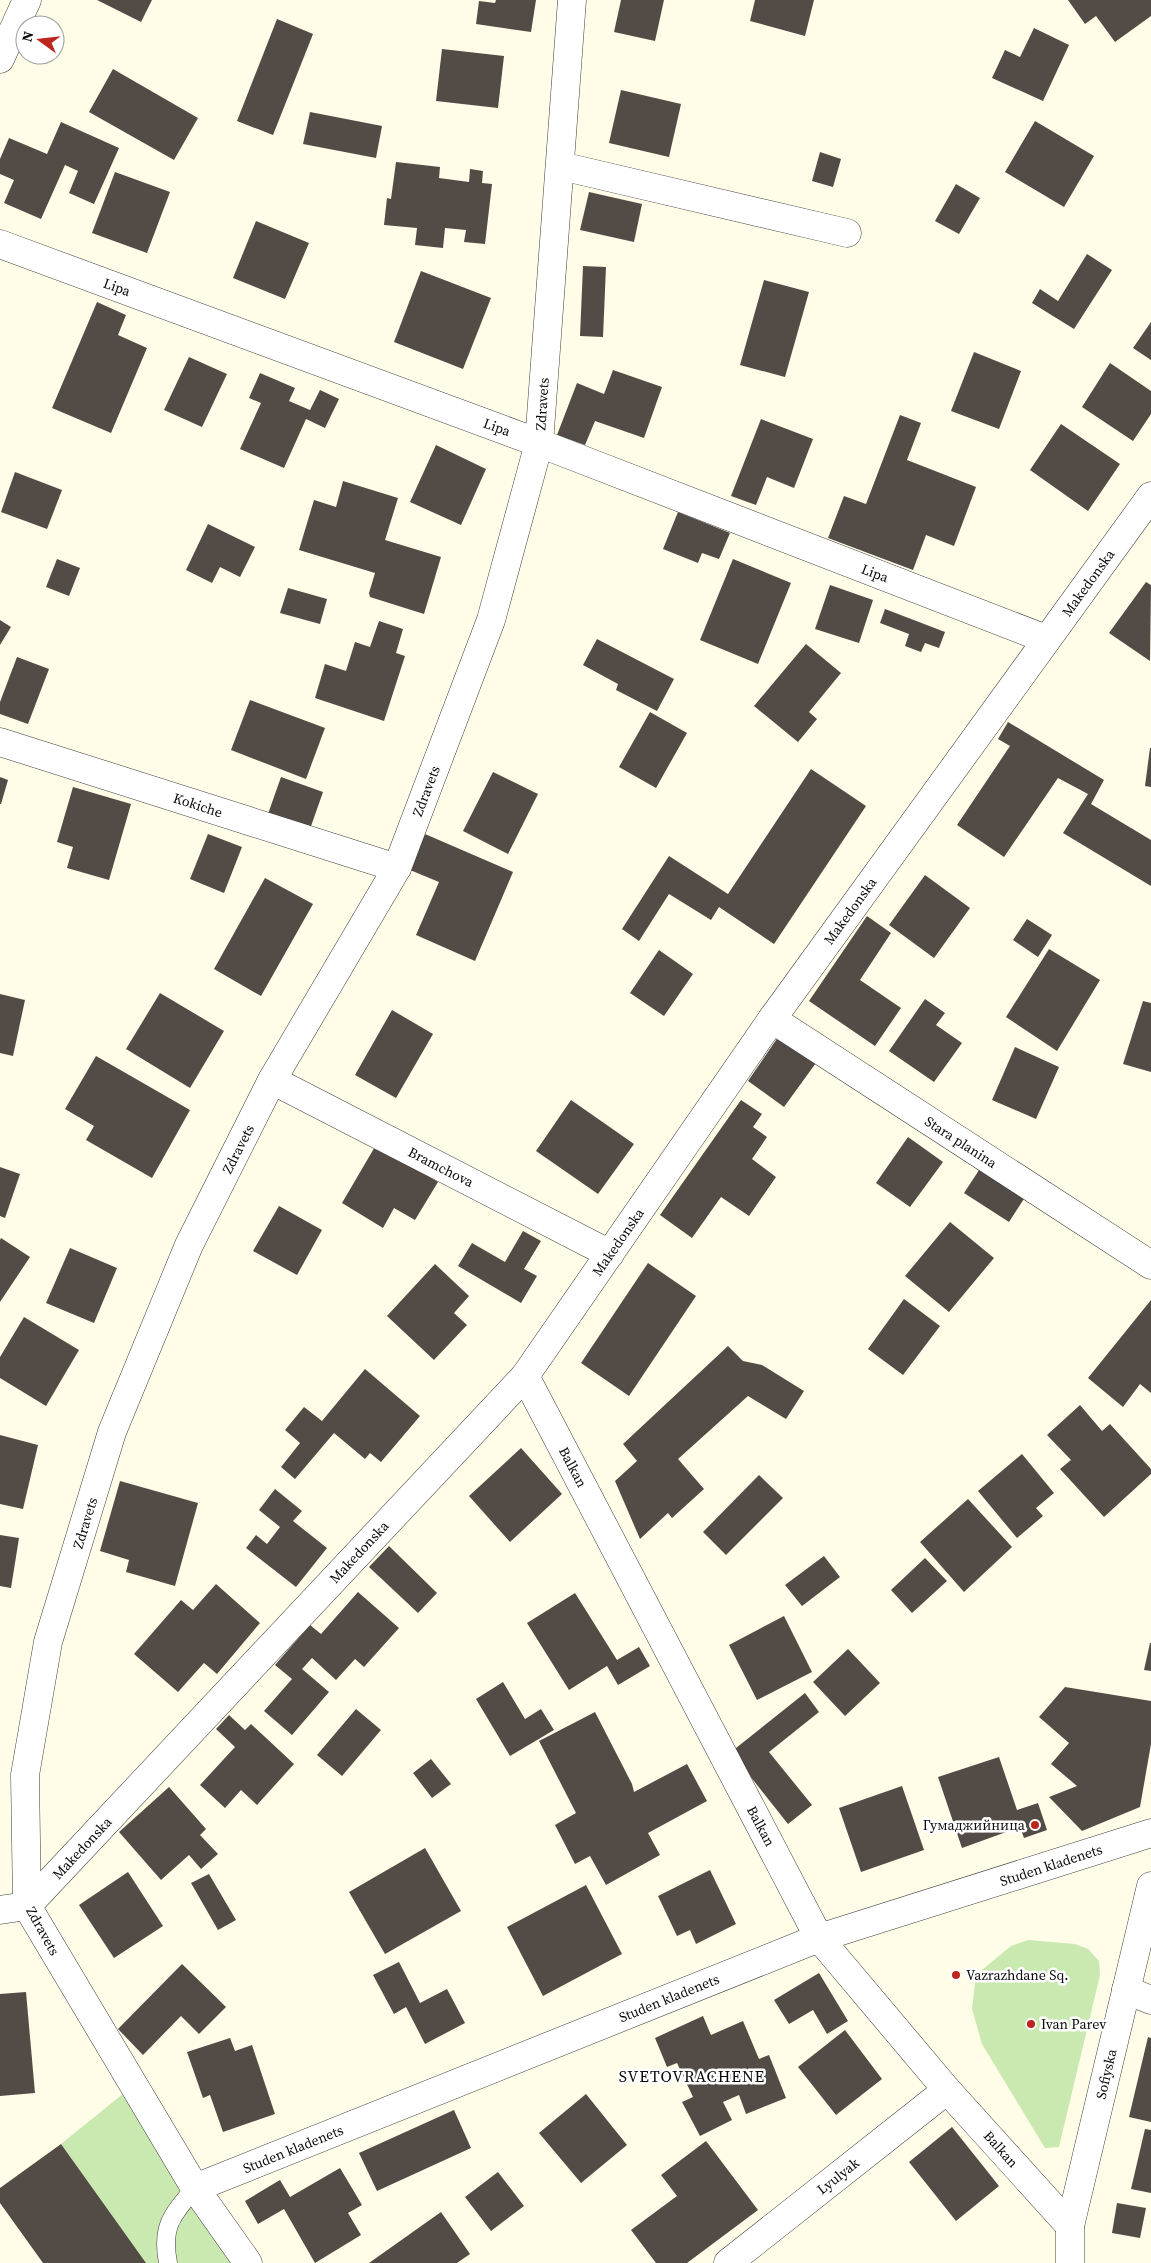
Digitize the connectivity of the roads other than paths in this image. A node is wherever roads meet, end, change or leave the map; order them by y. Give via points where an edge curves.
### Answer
1 (27, 0) edge
2 (572, 0) edge
3 (0, 59) edge
4 (561, 166) junction
5 (847, 233) dead end
6 (0, 244) edge
7 (539, 442) junction
8 (1151, 496) edge
9 (1046, 639) junction
10 (0, 742) edge
11 (397, 868) junction
12 (772, 1019) junction
13 (272, 1080) junction
14 (610, 1254) junction
15 (1151, 1265) edge
16 (524, 1376) junction
17 (1151, 1833) edge
18 (1151, 1886) edge
19 (27, 1906) junction
20 (0, 1910) edge
21 (819, 1938) junction
22 (1126, 1990) junction
23 (1151, 2000) edge
24 (947, 2090) junction
25 (195, 2188) junction
26 (1070, 2226) junction
27 (168, 2263) edge
28 (248, 2263) edge
29 (728, 2263) edge
30 (1070, 2263) edge

1 - 3 street
2 - 4 street, Zdravets
4 - 5 street
4 - 7 street, Zdravets
6 - 7 street, Lipa
7 - 9 street, Lipa
7 - 11 street, Zdravets via 491,620
8 - 9 street, Makedonska
9 - 12 street, Makedonska
10 - 11 street, Kokiche
11 - 13 street, Zdravets
12 - 14 street, Makedonska
12 - 15 street, Stara planina
13 - 14 street, Bramchova
13 - 19 street, Zdravets via 189,1245 112,1432 48,1642 25,1775
14 - 16 street, Makedonska
16 - 19 street, Makedonska
16 - 21 street, Balkan
17 - 21 street, Studen kladenets
18 - 22 street, Sofiyska
19 - 20 street
19 - 25 street, Zdravets
21 - 24 street, Balkan
21 - 25 street, Studen kladenets
22 - 23 street
22 - 26 street, Sofiyska
24 - 26 street, Balkan
24 - 29 street, Lyulyak
25 - 27 lane via 173,2214 164,2238
25 - 28 street, Zdravets
26 - 30 street, Sofiyska

